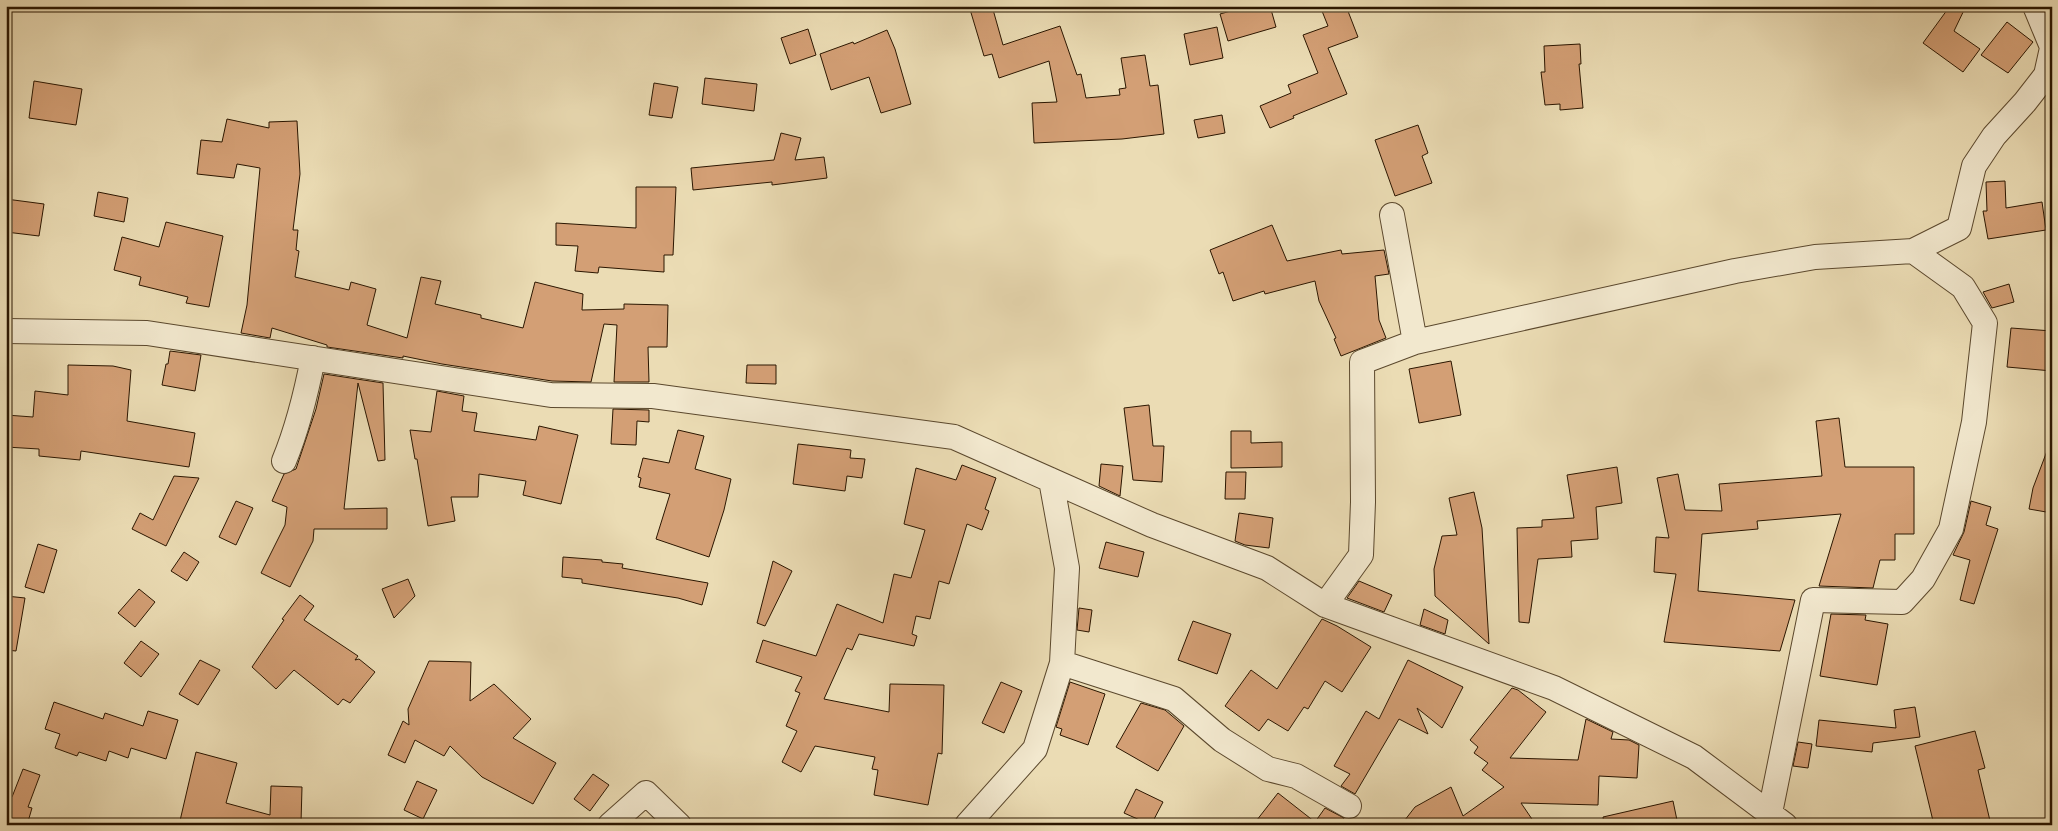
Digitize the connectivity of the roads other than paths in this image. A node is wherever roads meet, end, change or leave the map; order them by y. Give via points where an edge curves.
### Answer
1 (2036, 6) edge
2 (2052, 47) edge
3 (1392, 215) dead end
4 (1913, 251) junction
5 (6, 331) edge
6 (1415, 342) junction
7 (313, 358) junction
8 (284, 461) dead end
9 (1052, 480) junction
10 (1325, 605) junction
11 (1062, 663) junction
12 (1349, 806) dead end
13 (1777, 819) edge
14 (610, 825) edge
15 (679, 825) edge
16 (967, 825) edge

1 - 2 street
2 - 4 street via 2046,75 1994,136 1974,166 1959,228
3 - 6 street
4 - 6 street via 1815,257 1736,271
4 - 13 street via 1963,287 1985,323 1974,422 1951,528 1923,579 1902,602 1813,600
5 - 7 street via 147,334
6 - 10 street via 1362,362 1360,555
7 - 8 street via 295,436
7 - 9 street via 551,395 653,396 954,437
9 - 10 street via 1152,525 1267,568
9 - 11 street via 1067,568
10 - 13 street via 1554,688 1694,757
11 - 12 street via 1174,699 1222,740 1268,769 1296,776
11 - 16 street via 1035,749
14 - 15 street via 646,793

